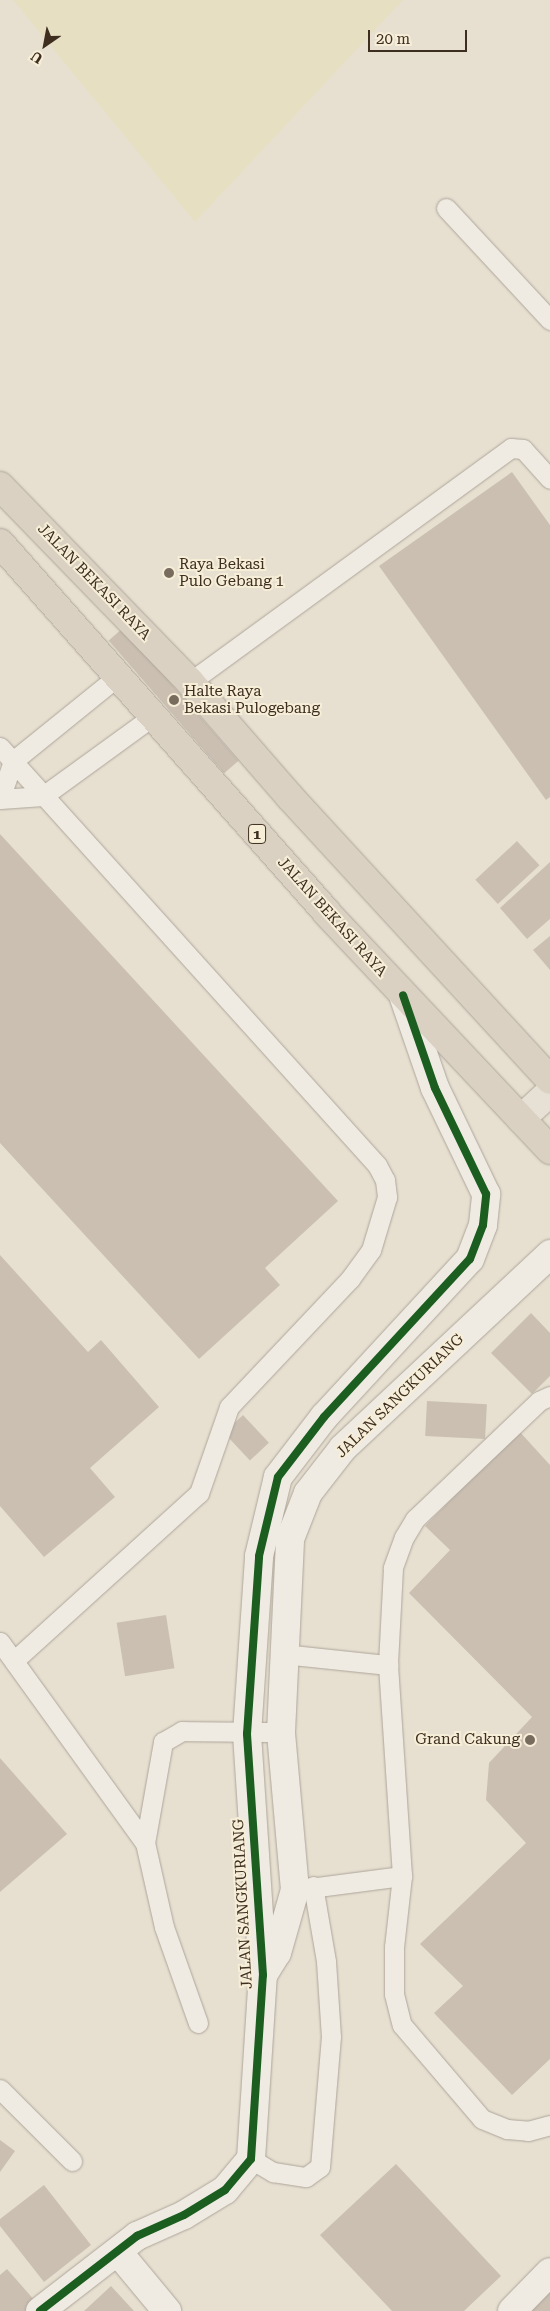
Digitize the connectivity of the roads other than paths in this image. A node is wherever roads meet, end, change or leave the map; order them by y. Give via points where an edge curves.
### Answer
1 (446, 208) dead end
2 (550, 320) edge
3 (550, 479) edge
4 (0, 486) edge
5 (0, 543) edge
6 (118, 676) junction
7 (190, 682) junction
8 (153, 716) junction
9 (0, 747) edge
10 (13, 761) junction
11 (43, 796) junction
12 (0, 799) edge
13 (403, 995) junction
14 (550, 1080) edge
15 (550, 1092) edge
16 (521, 1119) junction
17 (550, 1150) edge
18 (550, 1254) edge
19 (550, 1396) edge
20 (278, 1477) junction
21 (308, 1494) junction
22 (0, 1642) edge
23 (283, 1654) junction
24 (15, 1660) junction
25 (388, 1665) junction
26 (281, 1732) junction
27 (247, 1734) junction
28 (145, 1843) junction
29 (402, 1876) junction
30 (304, 1888) junction
31 (263, 1975) junction
32 (198, 2023) dead end
33 (0, 2089) edge
34 (550, 2125) edge
35 (72, 2161) dead end
36 (262, 2166) junction
37 (118, 2252) junction
38 (550, 2272) edge
39 (40, 2311) edge
40 (167, 2311) edge
41 (512, 2311) edge

1 - 2 lane
3 - 7 lane via 522,449 511,448
4 - 7 highway, JALAN BEKASI RAYA
5 - 6 highway, JALAN BEKASI RAYA / 1
6 - 8 highway, JALAN BEKASI RAYA / 1
6 - 10 lane
7 - 14 highway, JALAN BEKASI RAYA via 290,797
8 - 11 lane
8 - 13 highway, JALAN BEKASI RAYA / 1
9 - 10 lane
10 - 11 lane
10 - 12 lane
11 - 12 lane
11 - 24 lane via 377,1165 385,1180 387,1197 371,1250 350,1280 229,1407 199,1493
13 - 16 highway, JALAN BEKASI RAYA / 1
13 - 20 street via 428,1070 486,1194 483,1225 470,1260 324,1417
15 - 16 main road
16 - 17 highway, JALAN BEKASI RAYA / 1
18 - 21 street, JALAN SANGKURIANG via 343,1448
19 - 25 lane via 539,1401 415,1519 404,1537 394,1568
20 - 21 street
20 - 27 street, JALAN SANGKURIANG via 259,1556
21 - 23 street, JALAN SANGKURIANG via 290,1539
22 - 24 lane
23 - 25 lane
23 - 26 street, JALAN SANGKURIANG
24 - 28 lane
25 - 29 lane
26 - 27 lane
26 - 30 street, JALAN SANGKURIANG
27 - 28 lane via 182,1732 163,1742
27 - 31 street, JALAN SANGKURIANG
28 - 32 lane via 164,1927
29 - 30 lane
29 - 34 lane via 394,1976 402,2025 482,2119 506,2129 528,2131
30 - 31 street, JALAN SANGKURIANG via 277,1953
30 - 36 lane via 326,1961 331,2037 320,2166 306,2177
31 - 36 street, JALAN SANGKURIANG
33 - 35 lane
36 - 37 street via 184,2215 137,2236
37 - 39 street
37 - 40 street
38 - 41 street

